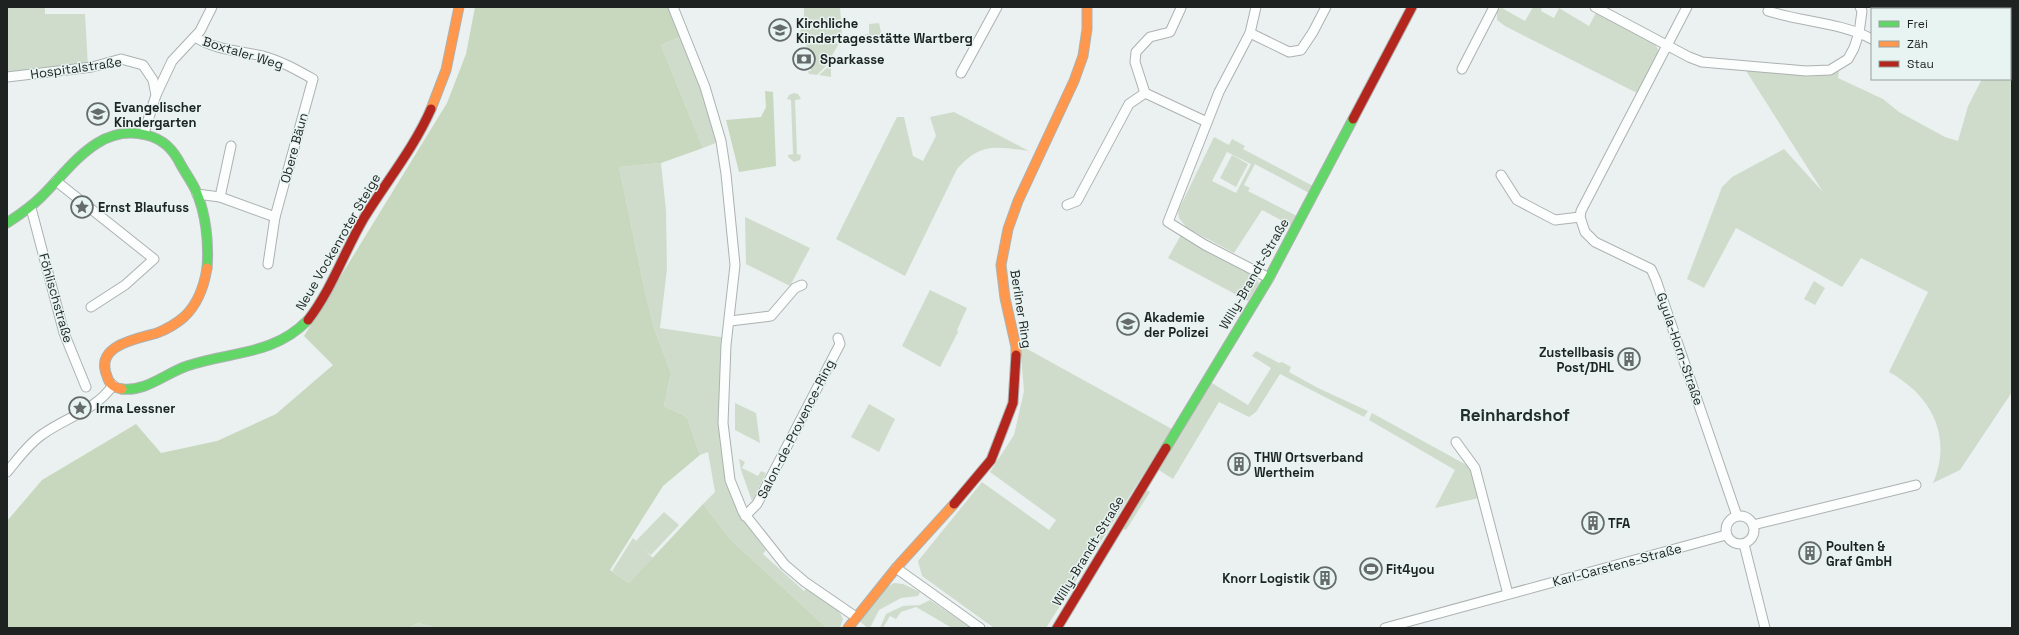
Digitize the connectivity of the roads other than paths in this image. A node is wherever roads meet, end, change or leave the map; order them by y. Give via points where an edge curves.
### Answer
1 (212, 7) edge
2 (459, 7) edge
3 (674, 7) edge
4 (997, 7) edge
5 (1087, 7) edge
6 (1256, 7) edge
7 (1326, 7) edge
8 (1412, 7) edge
9 (1494, 7) edge
10 (1595, 7) edge
11 (1687, 7) edge
12 (1860, 7) edge
13 (1181, 8) edge
14 (1768, 11) dead end
15 (1250, 33) junction
16 (1859, 33) junction
17 (195, 37) junction
18 (1871, 39) edge
19 (1669, 46) junction
20 (1462, 69) dead end
21 (961, 73) dead end
22 (7, 77) edge
23 (313, 79) joint
24 (1145, 93) junction
25 (156, 95) junction
26 (1207, 122) junction
27 (144, 133) junction
28 (230, 146) dead end
29 (1500, 176) dead end
30 (56, 181) junction
31 (197, 194) junction
32 (220, 197) junction
33 (1066, 205) dead end
34 (31, 208) junction
35 (275, 217) junction
36 (1580, 217) junction
37 (7, 223) edge
38 (268, 264) dead end
39 (1269, 278) junction
40 (802, 285) dead end
41 (91, 308) dead end
42 (730, 321) junction
43 (838, 338) dead end
44 (113, 385) junction
45 (86, 387) dead end
46 (1456, 442) dead end
47 (7, 472) edge
48 (1916, 485) dead end
49 (745, 516) junction
50 (1737, 516) junction
51 (1753, 525) junction
52 (1726, 535) junction
53 (1744, 544) junction
54 (896, 568) junction
55 (1508, 594) junction
56 (856, 617) junction
57 (848, 628) edge
58 (980, 628) edge
59 (1057, 628) edge
60 (1385, 628) edge
61 (1765, 628) edge

1 - 17 street
2 - 44 street, Neue Vockenroter Steige via 445,72 435,100 422,126 363,219 310,318 298,330 263,348 187,366 140,388 130,390
3 - 42 street, Salon-de-Provence-Ring via 705,88 721,142 735,265
4 - 21 street
5 - 54 street, Berliner Ring via 1083,56 1074,81 1018,201 1008,229 1001,265 1005,298 1016,347 1013,403 991,460
6 - 15 street
7 - 15 street via 1301,50 1289,52
8 - 39 street, Willy-Brandt-Straße
9 - 20 street
10 - 19 street
11 - 19 street
12 - 16 street
13 - 24 street via 1170,32 1150,38 1136,52 1135,62
14 - 16 street
15 - 26 street via 1219,92
16 - 18 street
16 - 19 street via 1848,59 1830,70 1806,71 1713,64 1689,57
17 - 23 street, Boxtaler Weg via 212,46 284,63
17 - 25 street via 172,61
19 - 36 street
22 - 25 street, Hospitalstraße via 92,67 121,59 143,65 153,80
23 - 35 street, Obere Bäun
24 - 26 street
24 - 33 street via 1129,104 1076,201
25 - 27 street
26 - 39 street via 1168,222 1205,245
27 - 30 street via 120,133 96,143 72,163
27 - 31 street via 157,137 168,147
28 - 32 street
29 - 36 street via 1517,200 1528,206 1556,220
30 - 34 street
30 - 41 street via 154,259 125,285
31 - 32 street
31 - 44 street via 206,230 207,250 206,269 199,298 186,315 173,326 114,348 105,365 107,377
32 - 35 street
34 - 37 street
34 - 45 street, Föhlischstraße via 64,333
35 - 38 street, Obere Bäun
36 - 50 street, Gyula-Horn-Straße via 1585,232 1595,242 1651,269
39 - 59 street, Willy-Brandt-Straße
40 - 42 street via 795,288 771,316
42 - 49 street, Salon-de-Provence-Ring via 726,345 723,423 730,480
43 - 49 street, Salon-de-Provence-Ring via 840,344 783,455 755,508
44 - 47 street via 96,404 42,435
46 - 55 street via 1475,468
48 - 51 street
49 - 56 street, Salon-de-Provence-Ring via 785,565
50 - 51 street via 1748,519
50 - 52 street via 1728,522
51 - 53 street via 1753,536
52 - 53 street via 1733,543
52 - 55 street, Karl-Carstens-Straße
53 - 61 street
54 - 56 street, Berliner Ring
54 - 58 street
55 - 60 street, Karl-Carstens-Straße
56 - 57 street, Berliner Ring

